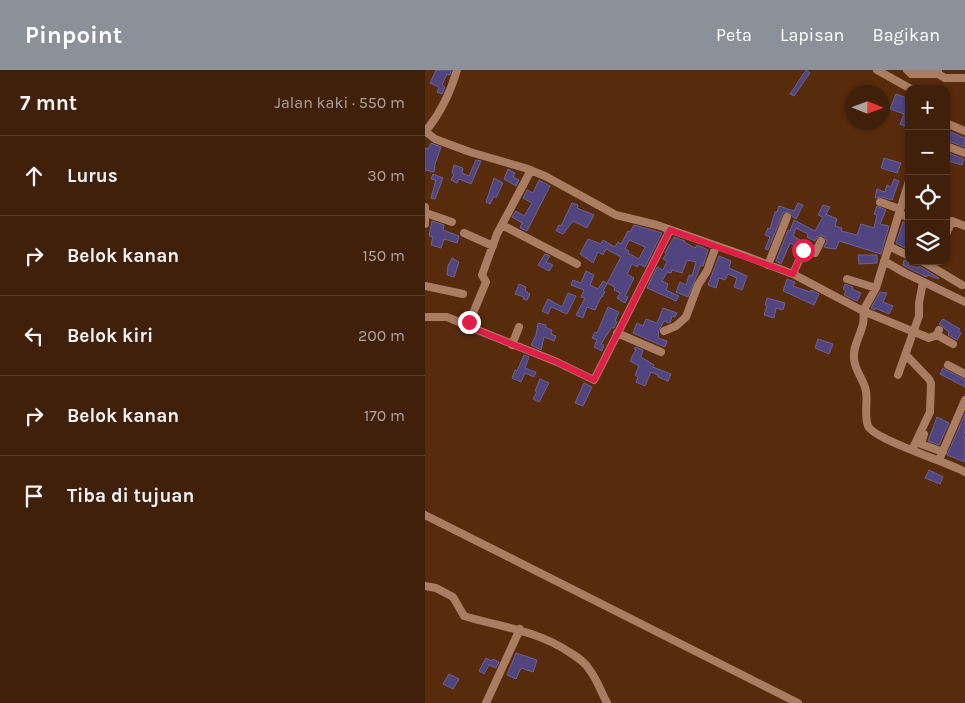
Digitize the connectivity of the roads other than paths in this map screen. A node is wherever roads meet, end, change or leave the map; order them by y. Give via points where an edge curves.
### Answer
1 (457, 70) edge
2 (877, 70) edge
3 (907, 70) edge
4 (938, 72) edge
5 (965, 78) edge
6 (905, 86) edge
7 (950, 125) edge
8 (425, 131) edge
9 (965, 131) edge
10 (950, 147) edge
11 (965, 153) edge
12 (531, 170) junction
13 (905, 194) edge
14 (880, 202) dead end
15 (426, 210) edge
16 (900, 211) junction
17 (905, 215) edge
18 (787, 217) dead end
19 (452, 222) dead end
20 (425, 224) edge
21 (502, 225) junction
22 (950, 226) edge
23 (965, 226) edge
24 (670, 230) junction
25 (464, 233) dead end
26 (821, 241) dead end
27 (493, 246) junction
28 (716, 246) junction
29 (889, 246) junction
30 (905, 254) edge
31 (885, 261) junction
32 (577, 264) dead end
33 (768, 265) junction
34 (929, 265) edge
35 (793, 274) junction
36 (847, 279) dead end
37 (923, 282) junction
38 (962, 285) dead end
39 (425, 286) edge
40 (876, 288) junction
41 (463, 294) dead end
42 (965, 302) edge
43 (863, 311) junction
44 (425, 317) edge
45 (469, 326) junction
46 (519, 327) dead end
47 (665, 331) dead end
48 (915, 332) junction
49 (617, 333) junction
50 (953, 344) dead end
51 (512, 345) junction
52 (661, 352) dead end
53 (906, 355) junction
54 (948, 365) dead end
55 (965, 374) edge
56 (898, 375) dead end
57 (965, 400) edge
58 (923, 428) junction
59 (912, 450) junction
60 (943, 452) junction
61 (939, 460) junction
62 (965, 472) edge
63 (425, 514) edge
64 (425, 586) edge
65 (520, 629) junction
66 (486, 703) edge
67 (607, 703) edge
68 (798, 703) edge

1 - 8 street via 446,101
2 - 6 street
3 - 4 street via 916,75
4 - 5 street via 945,78
7 - 9 street
8 - 12 street via 435,139 470,152
10 - 11 street
12 - 21 street
12 - 24 street via 616,215
13 - 16 street
14 - 16 street
15 - 19 street
15 - 20 street
16 - 17 street
16 - 29 street
18 - 33 street
21 - 27 street
21 - 32 street
22 - 23 street via 952,222
24 - 28 street
24 - 49 street
25 - 27 street
26 - 35 street via 815,253 803,249
27 - 45 street via 482,276 486,282
28 - 33 street
28 - 47 street via 686,316
29 - 30 street
29 - 31 street
31 - 37 street
31 - 40 street
33 - 35 street
34 - 38 street
35 - 43 street
36 - 40 street
37 - 42 street
37 - 48 street
39 - 41 street
40 - 43 street
43 - 48 street
43 - 59 street via 864,324 854,357 867,392 869,428
44 - 45 street via 447,317
45 - 51 street
46 - 51 street
48 - 50 street via 929,338 938,332
48 - 53 street
49 - 51 street via 594,380
49 - 52 street
53 - 56 street
53 - 58 street via 931,383 930,412
54 - 55 street
57 - 60 street via 958,425
58 - 59 street
58 - 60 street via 921,444
59 - 61 street
60 - 61 street
61 - 62 street
63 - 68 street
64 - 65 street via 453,597 464,616
65 - 66 street
65 - 67 street via 543,637 583,661

